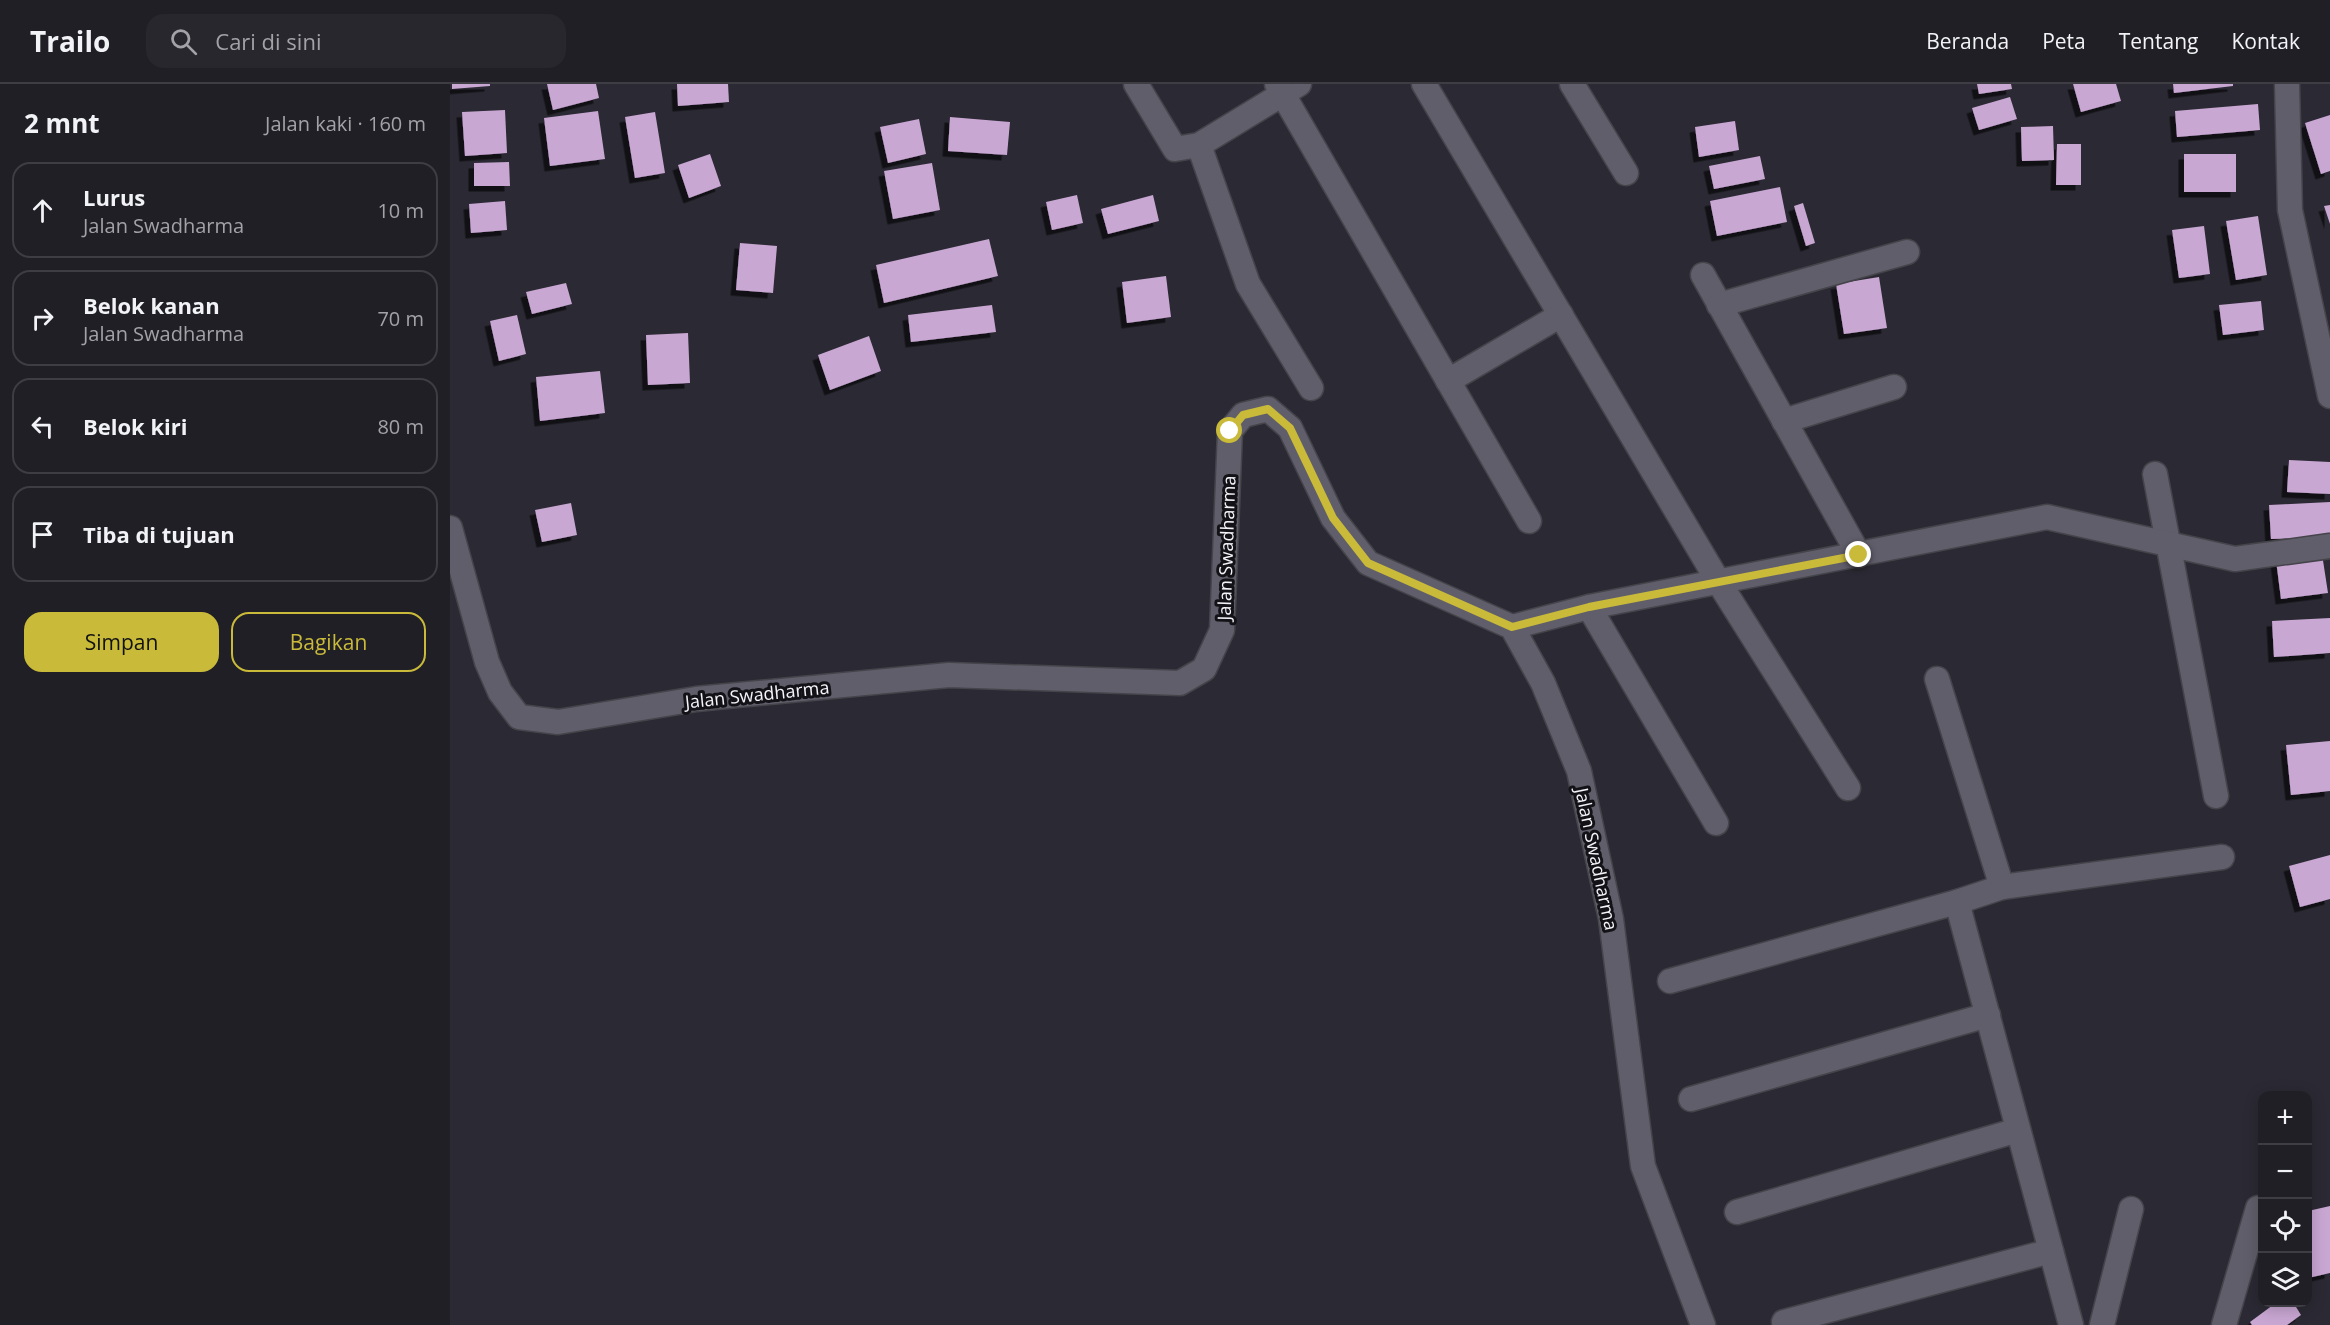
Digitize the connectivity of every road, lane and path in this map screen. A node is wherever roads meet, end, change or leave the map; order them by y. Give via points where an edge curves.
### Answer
1 (1136, 84) edge
2 (1424, 84) edge
3 (1572, 84) edge
4 (2287, 84) edge
5 (1286, 87) edge
6 (1199, 145) junction
7 (1626, 173) dead end
8 (1907, 252) dead end
9 (1703, 275) dead end
10 (1719, 305) junction
11 (1561, 315) junction
12 (1448, 381) junction
13 (1894, 387) dead end
14 (1311, 388) dead end
15 (2330, 396) edge
16 (1784, 421) junction
17 (2155, 474) dead end
18 (1529, 521) dead end
19 (450, 528) edge
20 (2168, 544) junction
21 (2330, 546) edge
22 (1859, 555) junction
23 (1718, 581) junction
24 (1589, 607) junction
25 (1512, 627) junction
26 (1937, 679) dead end
27 (1848, 788) dead end
28 (2216, 796) dead end
29 (1716, 823) dead end
30 (2222, 858) dead end
31 (2002, 887) junction
32 (1957, 902) junction
33 (1670, 981) dead end
34 (1988, 1015) junction
35 (1691, 1099) dead end
36 (2018, 1130) junction
37 (2258, 1208) dead end
38 (2131, 1209) dead end
39 (1737, 1212) dead end
40 (2051, 1251) junction
41 (1784, 1322) dead end
42 (1703, 1325) edge
43 (2071, 1325) edge
44 (2102, 1325) edge
45 (2224, 1325) edge

1 - 6 street via 1175,149
2 - 11 street
3 - 7 street
4 - 15 street via 2290,210
5 - 6 street
5 - 12 street
6 - 14 street via 1248,284
8 - 10 street
9 - 10 street
10 - 16 street
11 - 12 street
11 - 23 street
12 - 18 street
13 - 16 street
16 - 22 street
17 - 20 street
19 - 25 street, Jalan Swadharma via 487,662 500,692 519,717 558,722 696,699 949,675 1180,683 1204,669 1222,630 1230,431 1243,415 1268,409 1290,428 1333,518 1368,563
20 - 21 street via 2235,559
20 - 22 street via 2047,517
20 - 28 street
22 - 23 street
23 - 24 street
23 - 27 street
24 - 25 street
24 - 29 street
25 - 42 street, Jalan Swadharma via 1543,684 1578,771 1611,919 1643,1167
26 - 31 street
30 - 31 street
31 - 32 street
32 - 33 street
32 - 34 street
34 - 35 street
34 - 36 street
36 - 39 street
36 - 40 street
37 - 45 street
38 - 44 street
40 - 41 street
40 - 43 street

